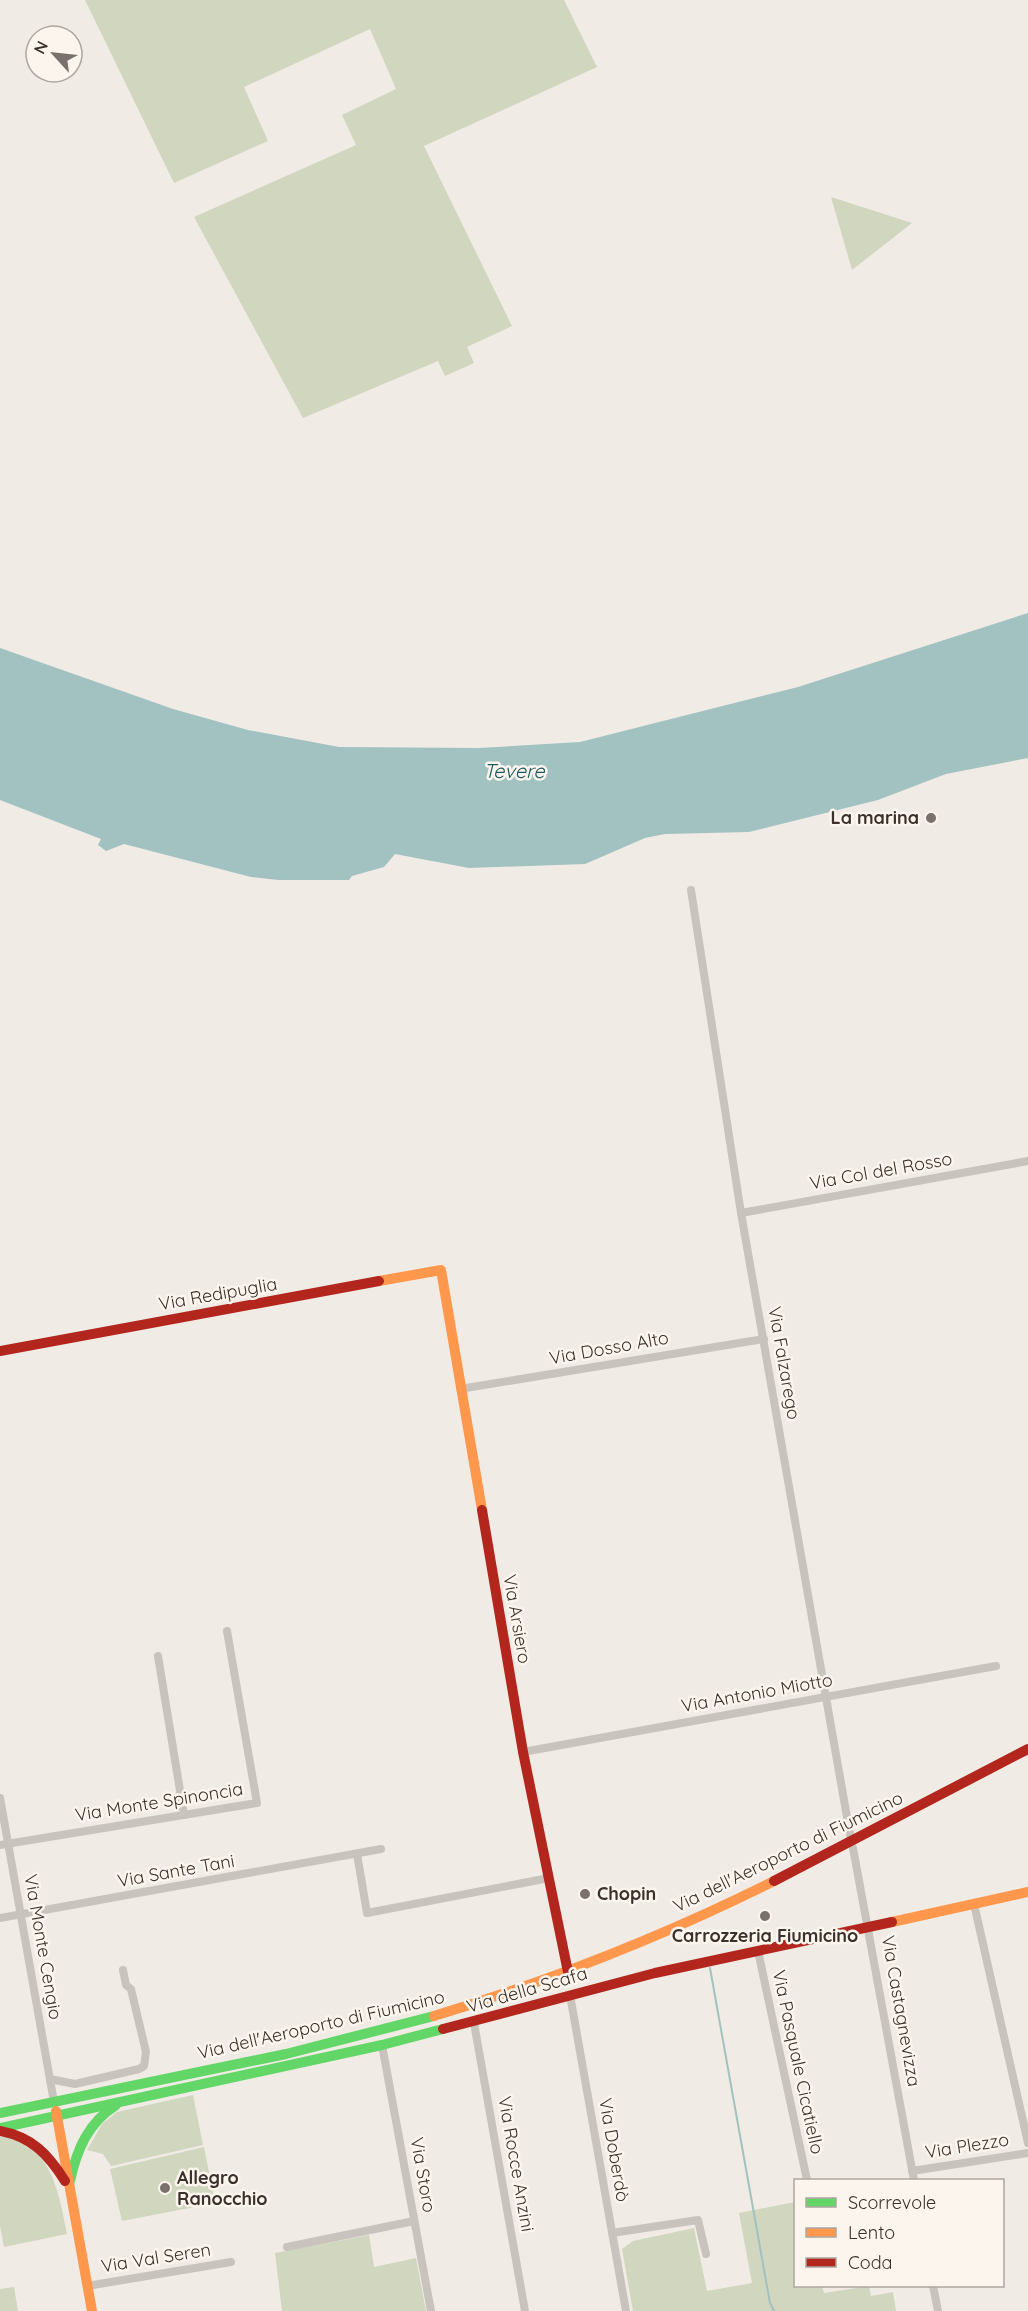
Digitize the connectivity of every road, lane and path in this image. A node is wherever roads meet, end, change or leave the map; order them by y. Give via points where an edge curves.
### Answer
1 (691, 890) dead end
2 (1028, 1161) edge
3 (741, 1213) junction
4 (441, 1270) joint
5 (764, 1339) junction
6 (0, 1351) edge
7 (460, 1389) junction
8 (226, 1632) dead end
9 (158, 1656) dead end
10 (996, 1666) dead end
11 (824, 1697) junction
12 (1028, 1749) edge
13 (523, 1752) junction
14 (0, 1798) edge
15 (184, 1815) junction
16 (4, 1844) edge
17 (852, 1844) junction
18 (381, 1849) dead end
19 (357, 1854) junction
20 (549, 1878) junction
21 (1028, 1892) edge
22 (974, 1904) junction
23 (21, 1916) junction
24 (0, 1918) edge
25 (869, 1925) junction
26 (758, 1951) junction
27 (123, 1970) dead end
28 (568, 1972) junction
29 (570, 1995) junction
30 (474, 2023) junction
31 (382, 2045) junction
32 (50, 2079) junction
33 (124, 2101) junction
34 (54, 2102) junction
35 (0, 2114) edge
36 (57, 2115) junction
37 (0, 2130) edge
38 (1028, 2143) edge
39 (1028, 2153) edge
40 (913, 2176) edge
41 (807, 2179) edge
42 (68, 2187) junction
43 (414, 2221) junction
44 (612, 2234) junction
45 (287, 2247) dead end
46 (706, 2254) dead end
47 (231, 2262) dead end
48 (87, 2286) junction
49 (933, 2287) edge
50 (92, 2311) edge
51 (431, 2311) edge
52 (525, 2311) edge
53 (626, 2311) edge
54 (938, 2311) edge

1 - 3 street, Via Falzarego
2 - 3 street, Via Col del Rosso
3 - 5 street, Via Falzarego
4 - 6 street, Via Redipuglia
4 - 7 street, Via Arsiero
5 - 7 street, Via Dosso Alto
5 - 11 street, Via Falzarego
7 - 13 street, Via Arsiero
8 - 15 street, Via Monte Spinoncia via 257,1803
9 - 15 street
10 - 11 street, Via Antonio Miotto
11 - 13 street, Via Antonio Miotto
11 - 17 street, Via Falzarego
12 - 17 street, Via dell'Aeroporto di Fiumicino
13 - 20 street, Via Arsiero
14 - 16 street, Via Monte Cengio
15 - 16 street, Via Monte Spinoncia
16 - 23 street, Via Monte Cengio
17 - 25 street, Via Castagnevizza
17 - 28 street, Via dell'Aeroporto di Fiumicino
18 - 19 street, Via Sante Tani
19 - 20 street via 367,1913
19 - 23 street, Via Sante Tani
20 - 28 street, Via Arsiero
21 - 22 street, Via della Scafa
22 - 25 street, Via della Scafa
22 - 38 street
23 - 24 street, Via Sante Tani
23 - 32 street, Via Monte Cengio
25 - 26 street, Via della Scafa
25 - 40 street, Via Castagnevizza
26 - 29 street, Via della Scafa
26 - 41 street, Via Pasquale Cicatiello
27 - 32 street via 146,2052 144,2066 75,2084
28 - 34 street, Via dell'Aeroporto di Fiumicino via 375,2032
29 - 30 street, Via della Scafa
29 - 44 street, Via Doberdò
30 - 31 street, Via della Scafa
30 - 52 street, Via Rocce Anzini
31 - 33 street, Via della Scafa
31 - 43 street, Via Storo
32 - 34 street, Via Monte Cengio
33 - 36 street, Via della Scafa
33 - 42 street via 106,2110 86,2132
34 - 35 street, Via dell'Aeroporto di Fiumicino
34 - 36 street
36 - 37 street, Via della Scafa
36 - 42 street
37 - 42 street via 20,2134 36,2145
39 - 40 street, Via Plezzo
42 - 48 street
43 - 45 street
43 - 51 street, Via Storo
44 - 46 street via 698,2220
44 - 53 street, Via Doberdò
47 - 48 street, Via Val Seren
48 - 50 street
49 - 54 street

